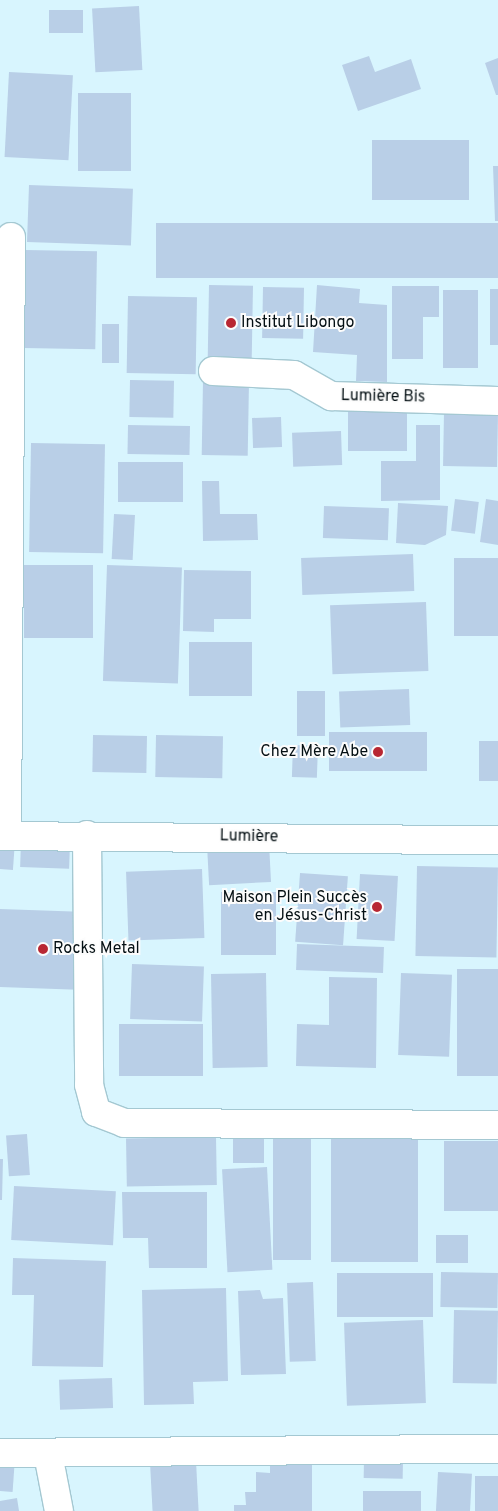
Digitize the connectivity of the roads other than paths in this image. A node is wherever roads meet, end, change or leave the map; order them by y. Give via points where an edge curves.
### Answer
1 (11, 237) dead end
2 (214, 371) dead end
3 (498, 401) edge
4 (87, 835) junction
5 (4, 836) edge
6 (498, 840) edge
7 (498, 1125) edge
8 (498, 1449) edge
9 (0, 1454) edge
10 (48, 1454) junction
11 (59, 1511) edge

1 - 5 street
2 - 3 street, Lumière Bis via 294,375 331,396
4 - 5 street, Lumière
4 - 6 street, Lumière
4 - 7 street via 89,1085 96,1112 124,1123
8 - 10 street
9 - 10 street
10 - 11 street

